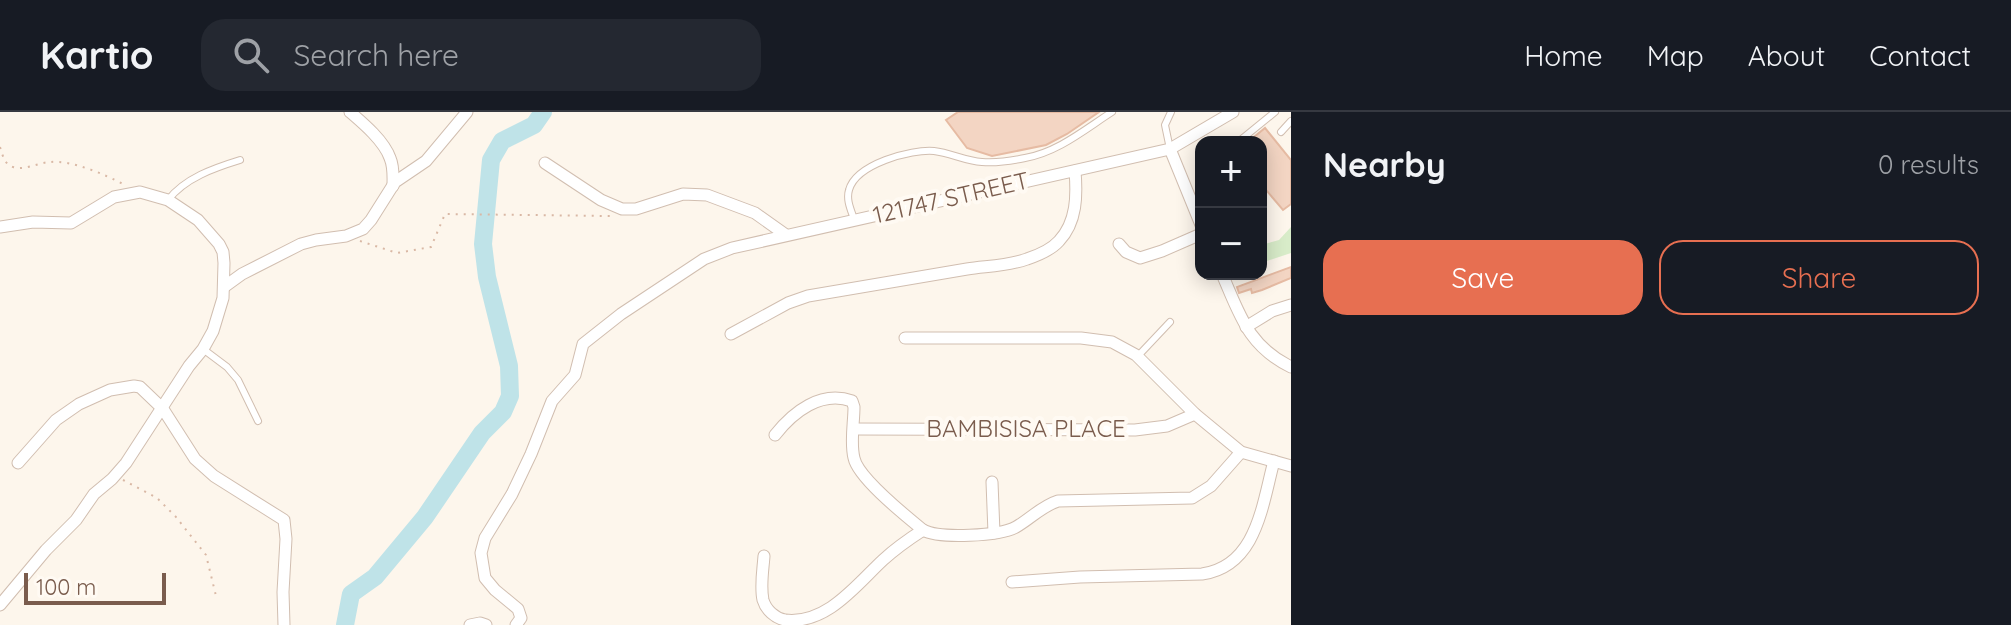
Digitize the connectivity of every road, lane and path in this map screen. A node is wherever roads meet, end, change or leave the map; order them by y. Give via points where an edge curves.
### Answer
1 (350, 112) edge
2 (467, 112) edge
3 (1112, 112) edge
4 (1171, 112) edge
5 (1233, 112) edge
6 (1275, 112) edge
7 (1291, 121) edge
8 (1281, 132) dead end
9 (1245, 136) edge
10 (0, 147) edge
11 (1170, 149) junction
12 (240, 160) dead end
13 (545, 163) dead end
14 (1075, 171) junction
15 (393, 186) junction
16 (138, 192) junction
17 (168, 200) junction
18 (1195, 210) edge
19 (612, 216) dead end
20 (854, 219) junction
21 (0, 227) edge
22 (786, 235) junction
23 (346, 236) junction
24 (1195, 237) edge
25 (1119, 244) dead end
26 (1225, 280) edge
27 (224, 287) junction
28 (1291, 305) edge
29 (1170, 322) dead end
30 (1246, 327) junction
31 (731, 334) dead end
32 (905, 338) dead end
33 (203, 349) junction
34 (1137, 357) junction
35 (1291, 367) edge
36 (163, 409) junction
37 (1195, 414) junction
38 (258, 421) dead end
39 (854, 429) junction
40 (775, 435) dead end
41 (1241, 452) junction
42 (1274, 461) junction
43 (18, 463) dead end
44 (1291, 466) edge
45 (115, 476) junction
46 (992, 482) dead end
47 (923, 530) junction
48 (994, 533) junction
49 (764, 556) dead end
50 (1012, 582) dead end
51 (216, 596) dead end
52 (0, 605) edge
53 (284, 625) edge
54 (470, 625) edge
55 (486, 625) edge
56 (516, 625) edge

1 - 15 street via 389,155
2 - 15 street via 426,161
3 - 20 lane via 1057,148 1029,158 985,163 936,151 898,155 850,185
4 - 11 lane via 1165,125
5 - 11 street, 121747 STREET
6 - 9 lane
7 - 8 lane
10 - 16 path via 4,160 19,169 63,162
11 - 14 street, 121747 STREET
11 - 18 street
12 - 17 lane via 187,182
13 - 22 street via 622,209 683,194 707,195 755,213
14 - 20 street, 121747 STREET
14 - 31 street via 1075,209 1068,228 1043,253 1013,263 808,296
15 - 23 street via 371,220
16 - 17 street
16 - 21 street via 114,197 71,223
17 - 27 street via 198,220 219,244
19 - 23 path via 445,214 431,247 397,253
20 - 22 street, 121747 STREET
22 - 56 street, 121747 STREET via 704,259 583,344 575,375 552,401 481,553 485,578 518,609 521,618
23 - 27 street via 301,244
24 - 25 street via 1140,258
26 - 30 street
27 - 33 street via 217,321
28 - 30 street
29 - 34 lane
30 - 35 street via 1266,352
32 - 34 street via 1093,338 1120,345
33 - 36 street
33 - 38 lane via 238,380
34 - 37 street
36 - 43 street via 140,387 110,390 56,420
36 - 45 street
36 - 53 street via 195,459 284,520
37 - 39 street, BAMBISISA PLACE via 1167,426 1135,430
37 - 41 street
39 - 40 street via 852,401 821,400 794,415
39 - 47 street via 859,469
41 - 42 street
41 - 48 street via 1211,486 1192,498 1058,501 1012,529
42 - 44 street
42 - 50 street via 1253,537 1224,569
45 - 51 path via 157,498 176,517 206,555
45 - 52 street
46 - 48 street
47 - 48 street via 943,536
47 - 49 street via 842,601 801,621 780,619 766,607
54 - 55 street

